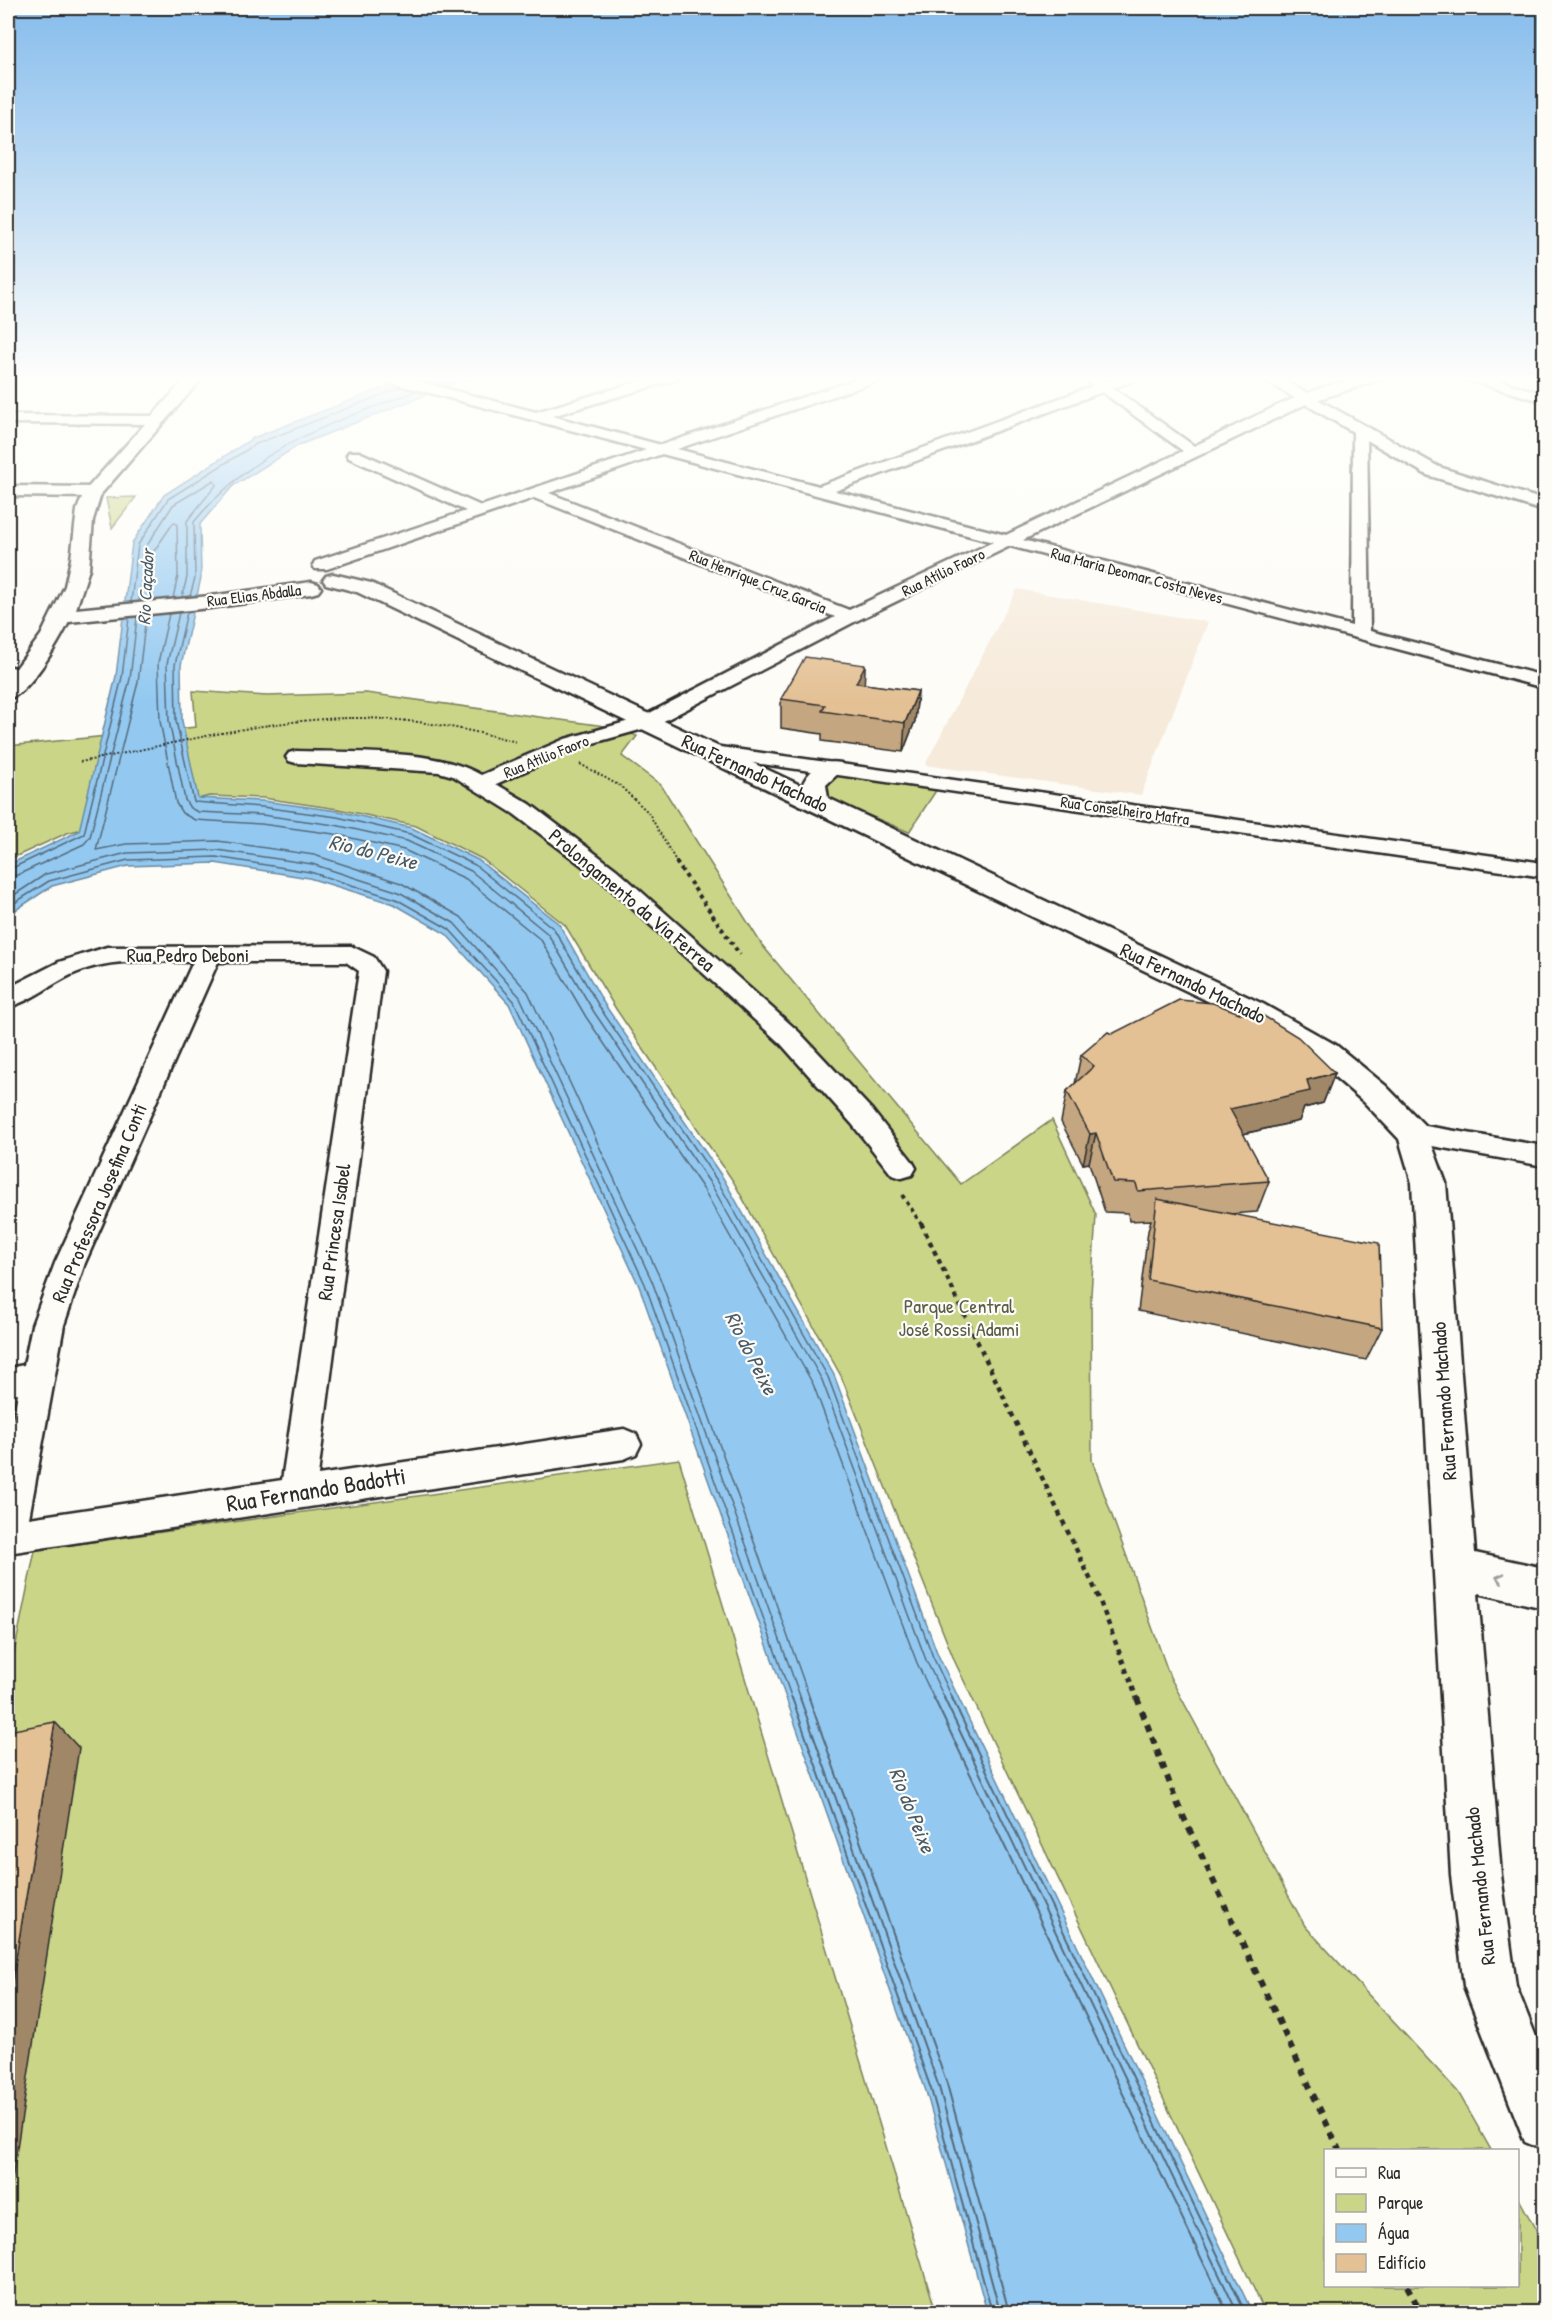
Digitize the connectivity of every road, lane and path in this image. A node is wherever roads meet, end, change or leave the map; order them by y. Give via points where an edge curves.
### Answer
1 (100, 484) edge
2 (420, 484) edge
3 (556, 484) edge
4 (800, 484) edge
5 (839, 484) edge
6 (1126, 484) edge
7 (1360, 484) edge
8 (1472, 484) edge
9 (823, 490) junction
10 (8, 491) edge
11 (93, 492) junction
12 (533, 492) junction
13 (1545, 506) edge
14 (478, 510) junction
15 (1007, 541) junction
16 (320, 570) junction
17 (311, 588) junction
18 (196, 602) junction
19 (62, 617) junction
20 (850, 618) junction
21 (1360, 633) junction
22 (12, 680) edge
23 (1545, 682) edge
24 (646, 722) junction
25 (706, 751) junction
26 (550, 752) junction
27 (296, 758) dead end
28 (80, 762) dead end
29 (832, 768) junction
30 (481, 783) junction
31 (816, 801) junction
32 (1545, 870) edge
33 (209, 955) junction
34 (742, 958) dead end
35 (371, 971) joint
36 (8, 999) edge
37 (1414, 1134) junction
38 (1545, 1156) edge
39 (902, 1168) dead end
40 (901, 1192) dead end
41 (23, 1379) edge
42 (624, 1444) dead end
43 (298, 1492) junction
44 (8, 1535) edge
45 (1455, 1568) junction
46 (1545, 1588) edge
47 (1545, 2123) edge
48 (1338, 2149) edge
49 (1408, 2287) edge
50 (1421, 2313) edge

1 - 11 main road
2 - 14 street
3 - 12 street, Rua Elias Abdalla
4 - 9 street, Rua Maria Deomar Costa Neves
5 - 9 street
6 - 15 street, Rua Atílio Faoro
7 - 21 street
8 - 13 main road
9 - 15 street, Rua Maria Deomar Costa Neves
10 - 11 street
11 - 19 main road via 87,502 79,570
12 - 14 street, Rua Elias Abdalla
12 - 20 street, Rua Henrique Cruz Garcia
14 - 16 street, Rua Elias Abdalla
15 - 20 street, Rua Atílio Faoro
15 - 21 street, Rua Maria Deomar Costa Neves
16 - 17 main road, Rua Elias Abdalla
16 - 24 main road, Rua Fernando Machado via 364,587
17 - 18 main road, Rua Elias Abdalla
17 - 18 main road, Rua Elias Abdalla via 284,583 281,580 285,573
18 - 19 main road, Rua Elias Abdalla
19 - 22 main road
20 - 24 street, Rua Atílio Faoro
21 - 23 street, Rua Maria Deomar Costa Neves
24 - 25 main road, Rua Fernando Machado
24 - 26 street, Rua Atilio Faoro
25 - 29 street, Rua Conselheiro Mafra
25 - 31 main road, Rua Fernando Machado
26 - 28 path via 480,731 419,721 375,719 300,722
26 - 30 street, Rua Atilio Faoro
26 - 34 path via 620,786 648,812 677,863
27 - 30 street, Prolongamento da Via Ferrea via 418,763 460,772
29 - 31 main road via 820,774 814,783
29 - 32 street, Rua Conselheiro Mafra
30 - 39 street, Prolongamento da Via Ferrea via 560,836 609,875 790,1038
31 - 37 main road, Rua Fernando Machado via 1253,1011 1325,1052
33 - 35 street, Rua Pedro Deboni via 351,954
33 - 36 street, Rua Pedro Deboni via 87,959 54,971
33 - 41 street, Rua Professora Josefina Conti via 70,1263
35 - 43 street, Rua Princesa Isabel
37 - 38 street
37 - 45 main road, Rua Fernando Machado via 1429,1183
40 - 48 path via 920,1221 1096,1591 1178,1805
41 - 44 street, Rua Professora Josefina Conti
42 - 43 street, Rua Fernando Badotti
43 - 44 street, Rua Fernando Badotti
46 -> 45 main road
45 - 47 main road, Rua Fernando Machado via 1476,1875 1490,1986
49 - 50 path

